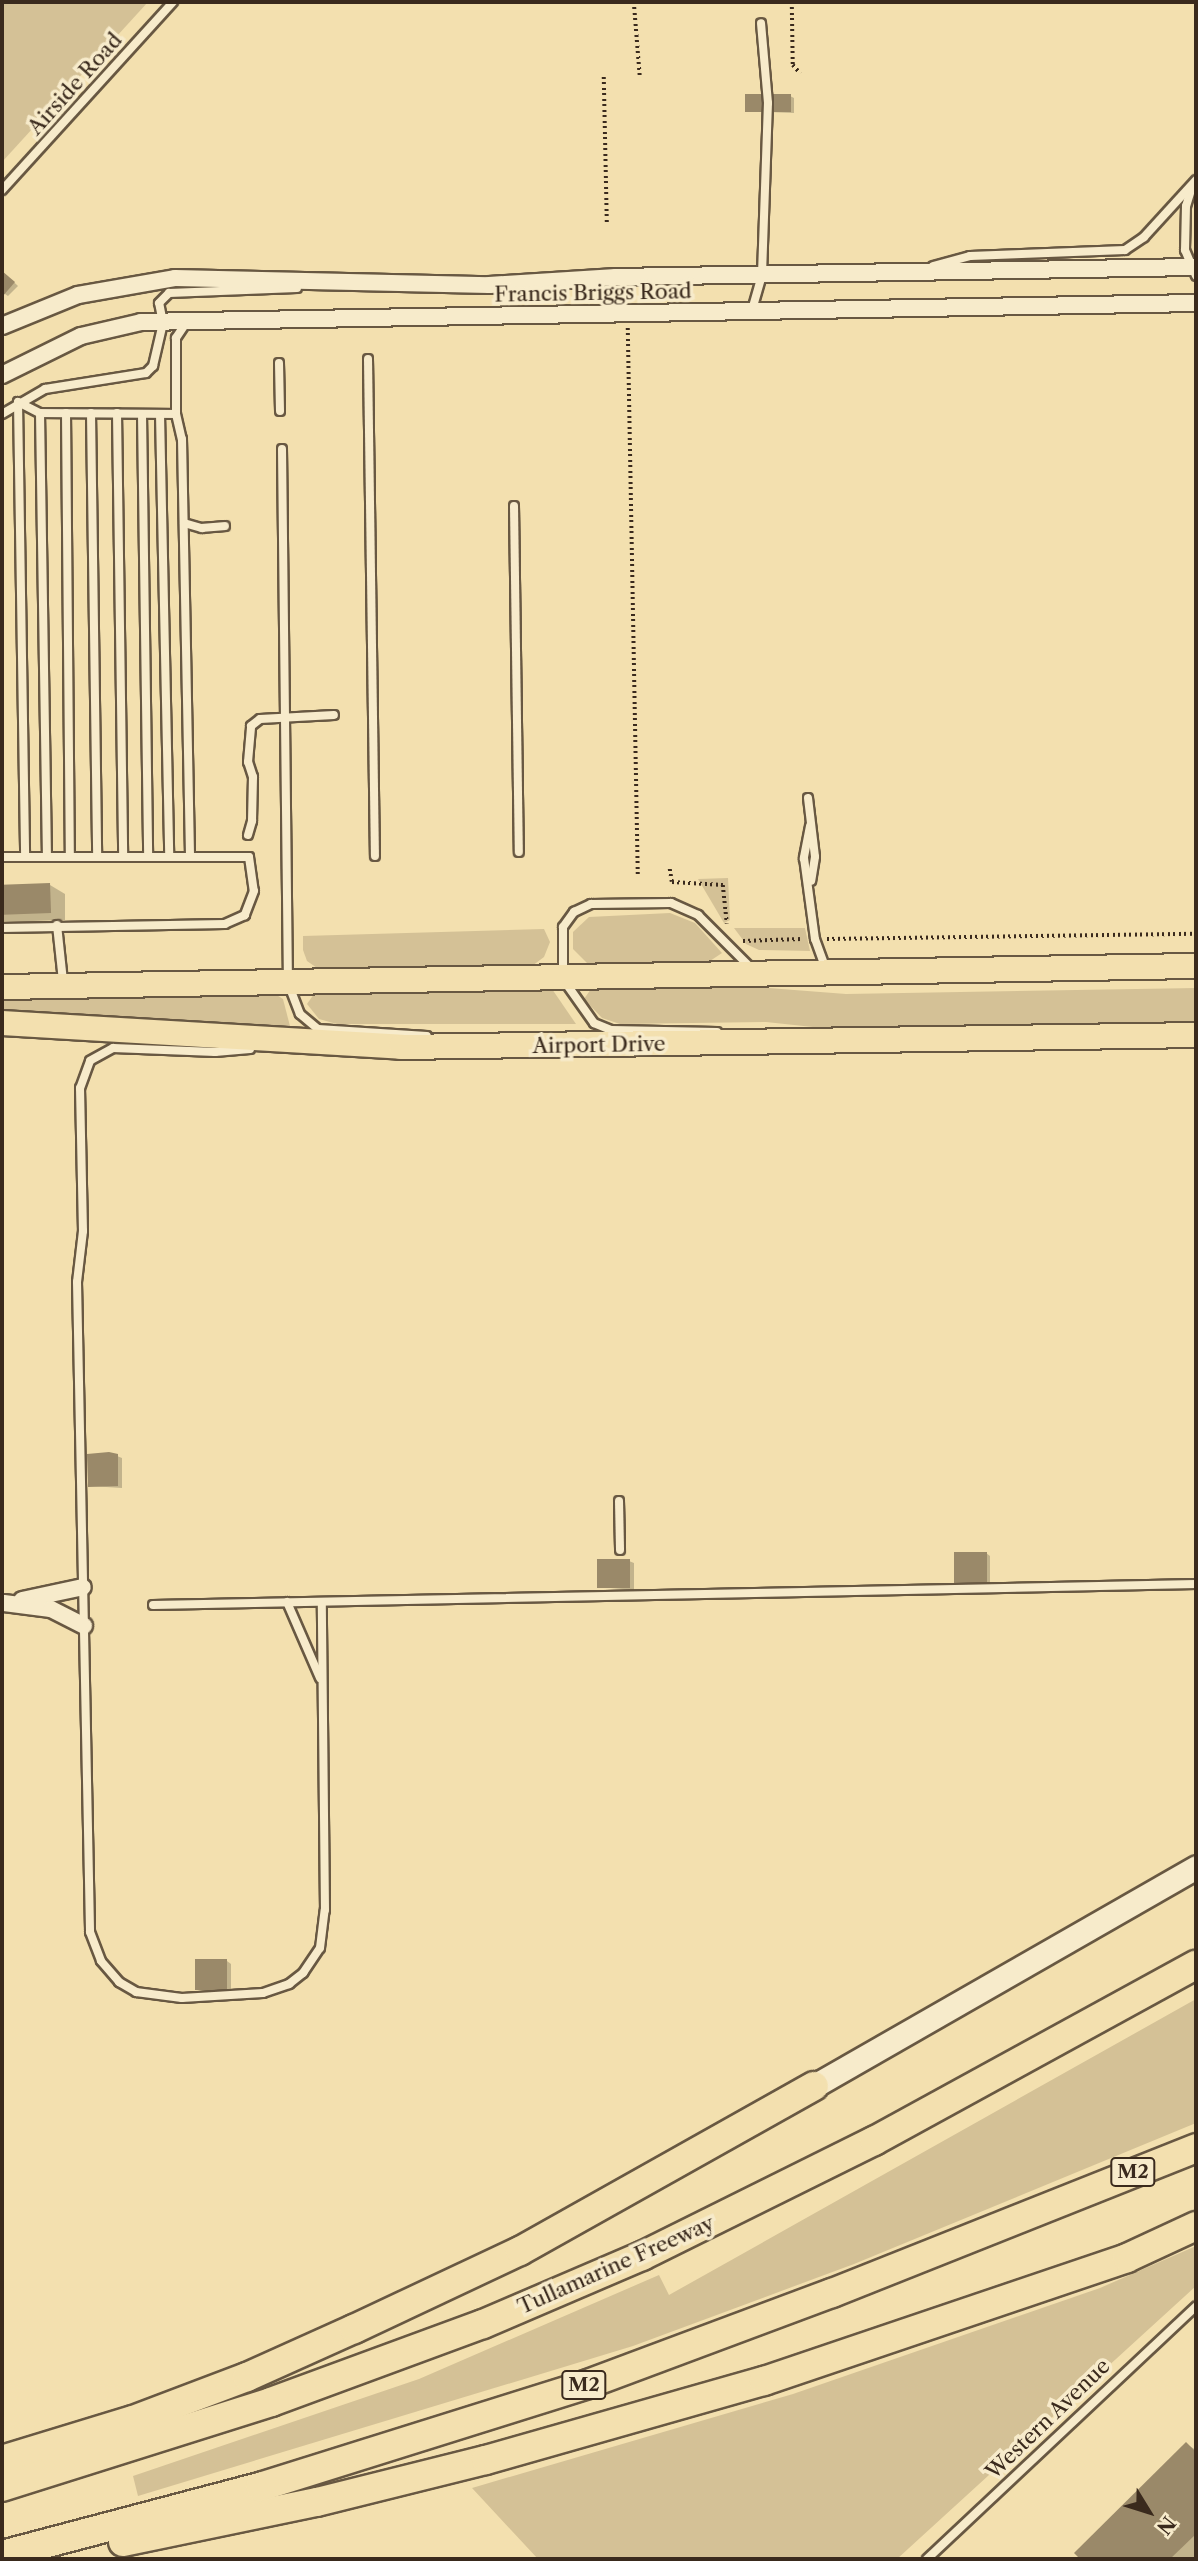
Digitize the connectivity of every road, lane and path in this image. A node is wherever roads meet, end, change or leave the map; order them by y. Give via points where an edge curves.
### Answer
1 (173, 2) edge
2 (634, 2) edge
3 (792, 2) edge
4 (761, 23) dead end
5 (800, 74) dead end
6 (640, 76) dead end
7 (604, 77) dead end
8 (1196, 181) edge
9 (2, 190) edge
10 (607, 224) dead end
11 (1195, 270) edge
12 (913, 271) junction
13 (762, 274) junction
14 (489, 285) junction
15 (1196, 303) edge
16 (752, 310) junction
17 (163, 323) junction
18 (187, 323) junction
19 (628, 324) dead end
20 (2, 326) edge
21 (368, 359) dead end
22 (279, 363) dead end
23 (2, 375) edge
24 (18, 402) junction
25 (280, 411) dead end
26 (40, 413) junction
27 (66, 413) junction
28 (91, 413) junction
29 (117, 413) junction
30 (2, 414) edge
31 (142, 414) junction
32 (160, 414) junction
33 (176, 414) junction
34 (282, 449) dead end
35 (514, 506) dead end
36 (184, 523) junction
37 (225, 526) dead end
38 (334, 715) dead end
39 (284, 717) junction
40 (808, 798) dead end
41 (248, 835) dead end
42 (519, 852) dead end
43 (169, 854) junction
44 (190, 854) junction
45 (97, 855) junction
46 (123, 855) junction
47 (148, 855) junction
48 (47, 856) junction
49 (70, 856) junction
50 (375, 856) dead end
51 (2, 857) edge
52 (24, 857) junction
53 (670, 869) dead end
54 (638, 875) dead end
55 (57, 925) junction
56 (2, 928) edge
57 (1196, 934) edge
58 (815, 939) junction
59 (1196, 966) edge
60 (757, 974) junction
61 (827, 974) junction
62 (563, 979) junction
63 (288, 983) junction
64 (2, 987) edge
65 (64, 988) junction
66 (2, 1023) edge
67 (1196, 1035) edge
68 (776, 1041) junction
69 (295, 1044) junction
70 (484, 1047) junction
71 (619, 1501) dead end
72 (620, 1550) dead end
73 (1196, 1584) edge
74 (83, 1587) junction
75 (288, 1602) junction
76 (322, 1602) junction
77 (3, 1603) edge
78 (153, 1605) dead end
79 (84, 1626) junction
80 (321, 1681) junction
81 (1196, 1867) edge
82 (1196, 1965) edge
83 (814, 2086) joint
84 (1196, 2148) edge
85 (1196, 2226) edge
86 (1196, 2306) edge
87 (2, 2460) edge
88 (2, 2487) edge
89 (85, 2534) junction
90 (2, 2555) edge
91 (927, 2559) edge

1 - 9 lane, Airside Road
2 - 6 path
3 - 5 path via 793,65
4 - 13 lane via 768,103
7 - 10 path
8 - 11 lane via 1186,206 1185,250
8 - 12 lane via 1144,237 1125,250 970,256
11 - 12 street, Francis Briggs Road
12 - 13 street, Francis Briggs Road
13 - 14 street, Francis Briggs Road
13 - 16 lane
14 - 17 lane via 177,290 159,303
14 - 20 street, Francis Briggs Road via 143,280 78,295
15 - 16 street, Francis Briggs Road
16 - 18 street, Francis Briggs Road
17 - 18 street, Francis Briggs Road
17 - 23 street, Francis Briggs Road via 131,323 80,335
17 - 24 lane via 153,366 146,373 45,389
18 - 33 lane via 176,338
19 - 54 path
21 - 50 lane
22 - 25 lane
24 - 26 lane
24 - 30 lane
24 - 52 lane
26 - 27 lane
26 - 48 lane
27 - 28 lane
27 - 49 lane
28 - 29 lane
28 - 45 lane
29 - 31 lane
29 - 46 lane
31 - 32 lane
31 - 47 lane
32 - 33 lane
32 - 43 lane
33 - 36 lane via 182,439
34 - 39 lane
35 - 42 lane
36 - 37 lane via 202,528
36 - 44 lane
38 - 39 lane
39 - 41 lane via 255,721 247,734 253,777
39 - 63 lane
40 - 58 lane via 816,857 810,889
43 - 44 lane
43 - 47 lane
44 - 55 lane via 249,857 254,895 245,915 225,924
45 - 46 lane
45 - 49 lane
46 - 47 lane
48 - 49 lane
48 - 52 lane
51 - 52 lane
53 - 58 path via 672,882 723,885 726,922 743,941
55 - 56 lane
55 - 65 lane
57 - 58 path
58 - 61 lane
59 - 61 main road
60 - 61 main road
60 - 62 main road
60 - 62 lane via 687,908 671,903 591,904 574,912 562,927
62 - 63 main road
62 - 68 lane via 581,1011 602,1028 700,1029
63 - 65 main road
63 - 70 lane via 300,1014 318,1028 409,1033
64 - 65 main road
66 - 69 main road, Airport Drive
67 - 68 main road, Airport Drive
68 - 70 main road, Airport Drive
69 - 70 main road, Airport Drive
69 - 74 lane via 215,1052 113,1048 90,1061 80,1088 83,1231 77,1282
71 - 72 lane
73 - 76 lane
74 - 77 street
74 - 79 lane
75 - 76 lane
75 - 78 lane
75 - 80 lane
76 - 80 lane
77 - 79 street via 51,1609
79 - 80 lane via 90,1932 101,1961 119,1982 152,1997 233,1996 276,1990 303,1973 320,1948 325,1910
81 - 83 street
82 - 88 highway, Tullamarine Freeway via 874,2141 642,2256 483,2324 271,2402
83 - 87 highway via 520,2250 354,2329 247,2377 133,2420
84 - 89 highway, M2 via 589,2384 401,2445
85 - 89 highway via 1127,2258 764,2381 486,2460 317,2502 117,2543
86 - 91 lane, Western Avenue
89 - 90 highway, M2

